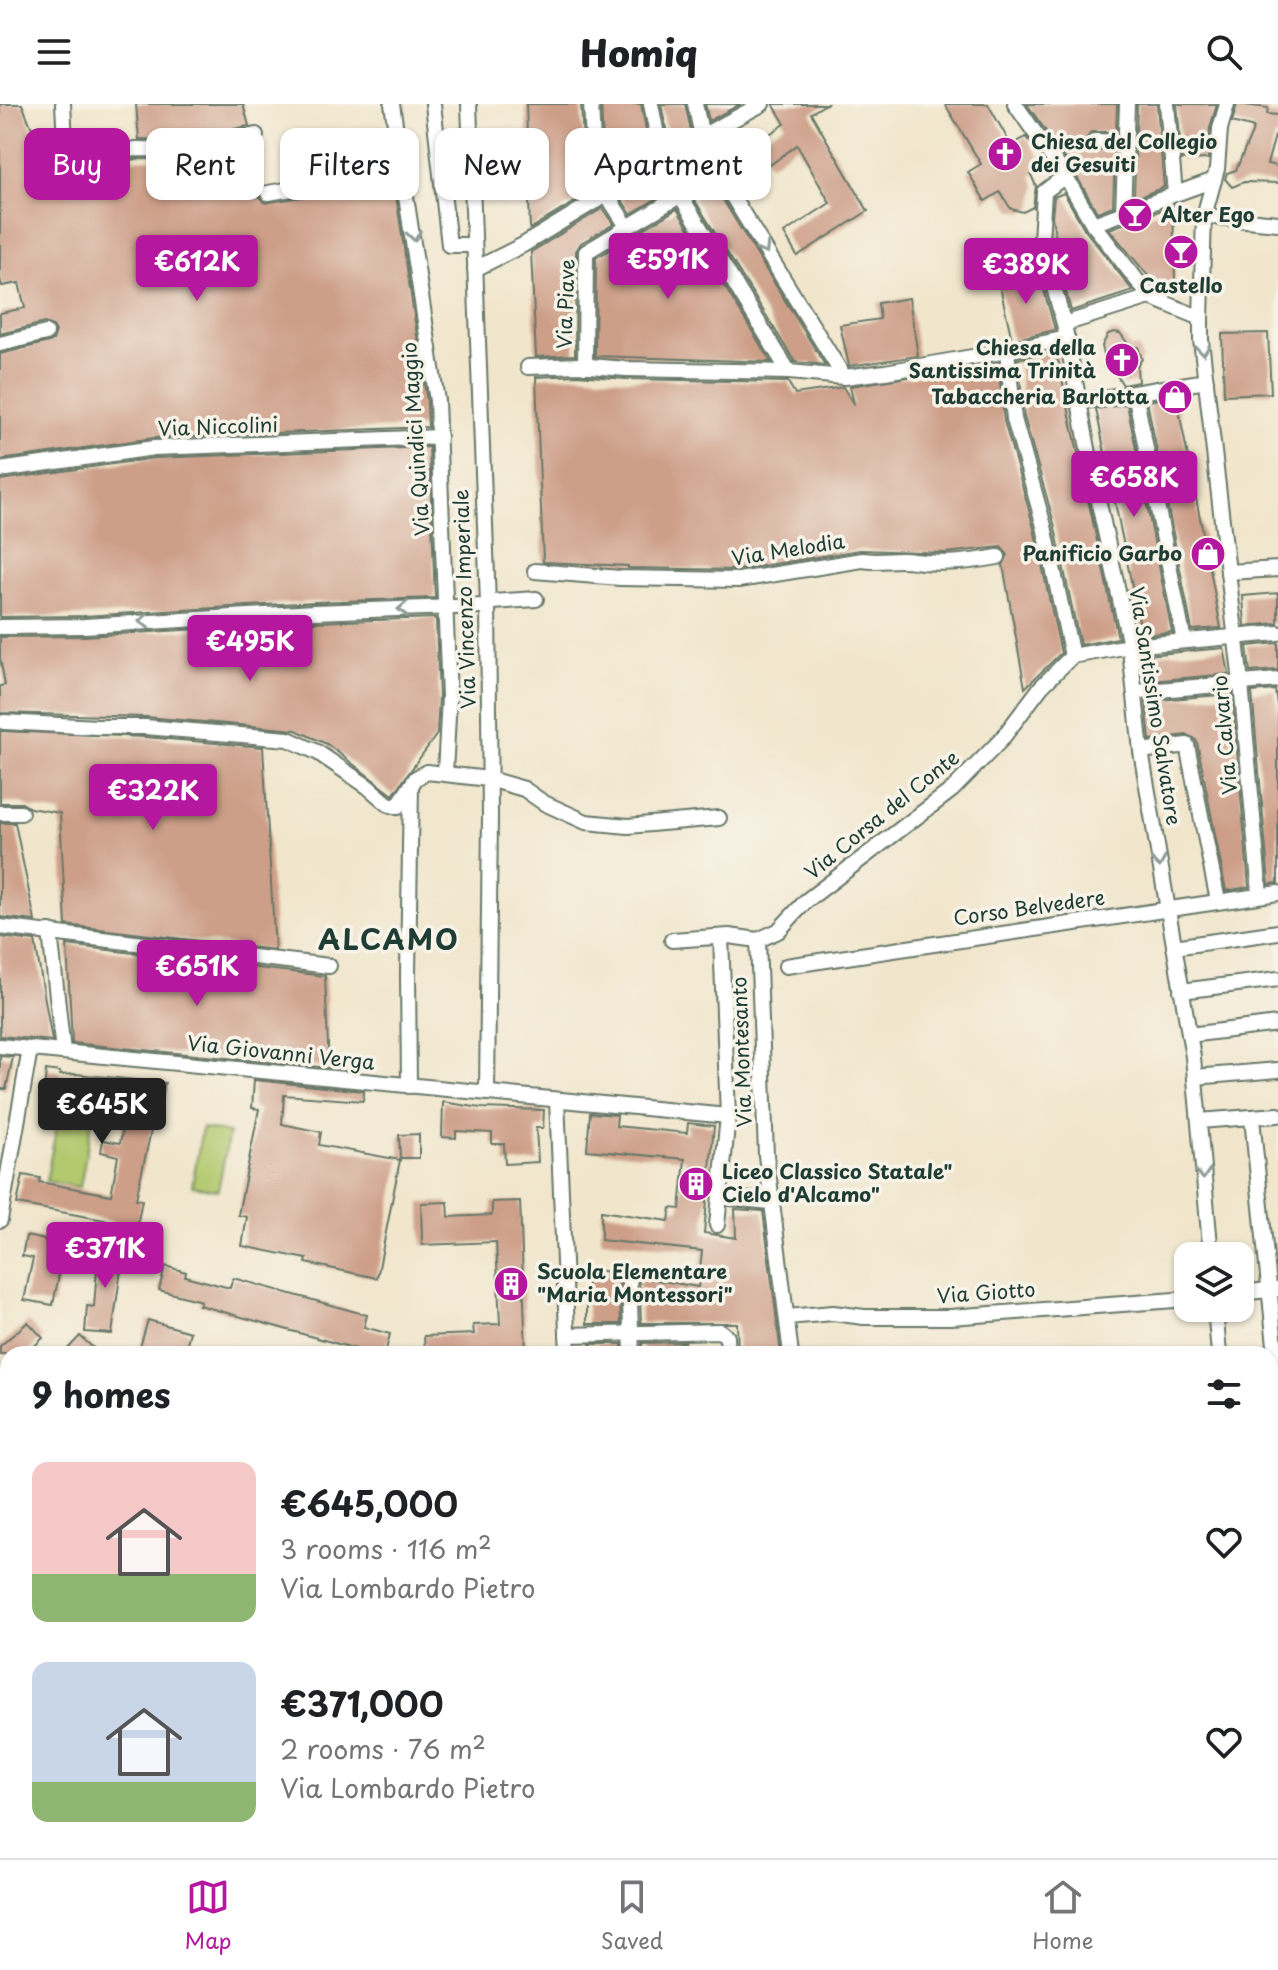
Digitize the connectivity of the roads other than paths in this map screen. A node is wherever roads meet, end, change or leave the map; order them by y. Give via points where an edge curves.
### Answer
1 (63, 104) edge
2 (392, 104) edge
3 (433, 104) edge
4 (469, 104) edge
5 (591, 104) edge
6 (651, 104) edge
7 (695, 104) edge
8 (762, 104) edge
9 (1015, 104) edge
10 (1127, 104) edge
11 (1167, 104) edge
12 (1227, 104) edge
13 (744, 109) edge
14 (64, 128) edge
15 (396, 128) edge
16 (594, 128) edge
17 (656, 128) edge
18 (700, 128) edge
19 (714, 128) edge
20 (1095, 141) dead end
21 (1126, 142) junction
22 (1065, 176) junction
23 (1214, 180) junction
24 (280, 191) edge
25 (268, 193) dead end
26 (1175, 194) junction
27 (409, 200) edge
28 (598, 200) edge
29 (603, 200) edge
30 (672, 200) edge
31 (683, 200) edge
32 (735, 200) edge
33 (1123, 213) junction
34 (1204, 216) junction
35 (1278, 223) edge
36 (1093, 224) junction
37 (628, 228) junction
38 (474, 245) junction
39 (475, 269) junction
40 (1150, 297) junction
41 (1201, 318) junction
42 (1066, 331) junction
43 (46, 333) dead end
44 (0, 344) edge
45 (1007, 351) junction
46 (585, 366) junction
47 (528, 367) dead end
48 (792, 373) junction
49 (844, 377) junction
50 (1206, 381) junction
51 (1135, 393) junction
52 (1079, 402) junction
53 (439, 437) junction
54 (0, 470) edge
55 (998, 557) dead end
56 (1278, 569) edge
57 (535, 571) dead end
58 (1228, 572) junction
59 (536, 599) dead end
60 (488, 604) junction
61 (447, 607) junction
62 (0, 627) edge
63 (1278, 633) edge
64 (1236, 636) junction
65 (1184, 641) junction
66 (1130, 646) junction
67 (1072, 656) junction
68 (1278, 680) edge
69 (1241, 683) junction
70 (1135, 692) junction
71 (4, 722) dead end
72 (1141, 751) junction
73 (445, 773) junction
74 (489, 779) junction
75 (411, 785) junction
76 (0, 813) edge
77 (21, 813) dead end
78 (719, 818) dead end
79 (1278, 893) edge
80 (1260, 895) junction
81 (1218, 901) junction
82 (1167, 908) junction
83 (0, 927) edge
84 (50, 932) junction
85 (1278, 932) edge
86 (721, 937) junction
87 (672, 940) dead end
88 (758, 940) junction
89 (1174, 947) junction
90 (329, 966) dead end
91 (786, 966) dead end
92 (1278, 979) edge
93 (1181, 991) junction
94 (1278, 1024) edge
95 (1189, 1035) junction
96 (0, 1046) edge
97 (30, 1049) junction
98 (63, 1052) junction
99 (1278, 1070) edge
100 (1195, 1077) junction
101 (409, 1086) junction
102 (487, 1092) junction
103 (557, 1100) junction
104 (1278, 1115) edge
105 (728, 1116) junction
106 (1252, 1118) junction
107 (1199, 1121) junction
108 (3, 1186) edge
109 (720, 1197) junction
110 (771, 1202) junction
111 (0, 1220) edge
112 (717, 1225) dead end
113 (1210, 1242) edge
114 (629, 1276) dead end
115 (1274, 1289) edge
116 (1254, 1291) edge
117 (1174, 1300) edge
118 (787, 1317) junction
119 (1216, 1322) edge
120 (631, 1334) junction
121 (567, 1335) junction
122 (568, 1346) edge
123 (632, 1346) edge
124 (728, 1346) edge
125 (790, 1346) edge
126 (1218, 1346) edge
127 (1277, 1346) edge

1 - 14 street
2 - 15 street, Via Quindici Maggio
3 - 38 street via 449,245
4 - 38 street, Via Vincenzo Imperiale
5 - 16 street
6 - 17 street
7 - 18 street
8 - 13 street
9 - 22 street
10 - 21 street
11 - 26 street
12 - 23 street, Via Calvario
13 - 19 street
20 - 21 street
21 - 33 street
22 - 36 street
22 - 42 street, Via Santissimo Salvatore via 1044,192 1041,240
23 - 26 street
23 - 34 street, Via Calvario
24 - 25 street
26 - 33 street
27 -> 53 street, Via Quindici Maggio
28 - 39 street
29 - 37 street
30 - 37 street, Via Piave
31 - 48 street
32 -> 49 street
33 - 36 street
34 - 35 street
34 - 41 street, Via Calvario
36 - 40 street
37 - 46 street, Via Piave via 586,252
38 - 39 street, Via Vincenzo Imperiale
39 - 60 street, Via Vincenzo Imperiale
40 - 41 street
40 - 42 street
41 -> 50 street, Via Calvario
42 - 45 street
42 - 52 street, Via Santissimo Salvatore
43 - 44 street
45 - 49 street
45 - 67 street via 1014,419
46 - 47 street
46 - 48 street
48 - 49 street
50 - 51 street
50 - 58 street, Via Calvario
51 - 52 street
51 - 65 street
52 - 66 street, Via Santissimo Salvatore
53 - 54 street, Via Niccolini via 154,448
53 - 61 street, Via Quindici Maggio
55 - 57 street, Via Melodia via 955,564 862,560 739,580
56 - 58 street
58 - 64 street, Via Calvario
59 - 60 street
60 - 61 street
60 - 74 street, Via Vincenzo Imperiale
61 -> 62 street
61 - 73 street, Via Quindici Maggio
63 - 64 street
64 - 65 street
64 - 69 street, Via Calvario
65 - 66 street
66 - 67 street
66 - 70 street, Via Santissimo Salvatore
67 - 88 street, Via Corsa del Conte via 952,790 806,901 778,931
68 - 69 street
69 - 70 street
69 - 80 street, Via Calvario
70 - 72 street, Via Santissimo Salvatore
71 - 75 street via 288,739 317,752 388,804 397,807
72 - 81 street via 1187,745
72 -> 82 street, Via Santissimo Salvatore
73 - 74 street
73 - 75 street via 427,772
74 - 78 street via 524,789 586,822 628,826
74 - 102 street, Via Vincenzo Imperiale
75 - 101 street
76 - 77 street
79 - 80 street, Corso Belvedere
80 - 81 street, Corso Belvedere
81 - 82 street, Corso Belvedere
82 - 89 street, Via Santissimo Salvatore
82 - 91 street, Corso Belvedere
83 - 84 street
84 - 90 street
84 - 98 street
85 - 89 street
86 - 87 street
86 - 88 street
86 - 105 street
88 - 110 street, Via Montesanto
89 - 93 street, Via Santissimo Salvatore
92 - 93 street
93 - 95 street, Via Santissimo Salvatore
94 - 95 street
95 - 100 street, Via Santissimo Salvatore
96 - 97 street, Via Giovanni Verga
97 - 98 street, Via Giovanni Verga
97 - 108 street
98 - 101 street, Via Giovanni Verga
99 - 100 street
100 - 107 street, Via Santissimo Salvatore
101 - 102 street, Via Giovanni Verga
102 - 103 street, Via Giovanni Verga
103 - 105 street, Via Giovanni Verga
103 - 121 street
104 - 106 street
105 - 109 street
106 - 107 street
106 - 115 street
107 -> 113 street, Via Santissimo Salvatore
108 - 111 street
109 - 110 street
109 - 112 street
110 - 118 street, Via Montesanto
114 - 120 street
115 - 116 street
115 - 127 street
117 - 118 street, Via Giotto via 951,1317
118 - 125 street, Via Montesanto
119 - 126 street
120 - 121 street
120 - 123 street
120 - 124 street via 720,1331
121 - 122 street

